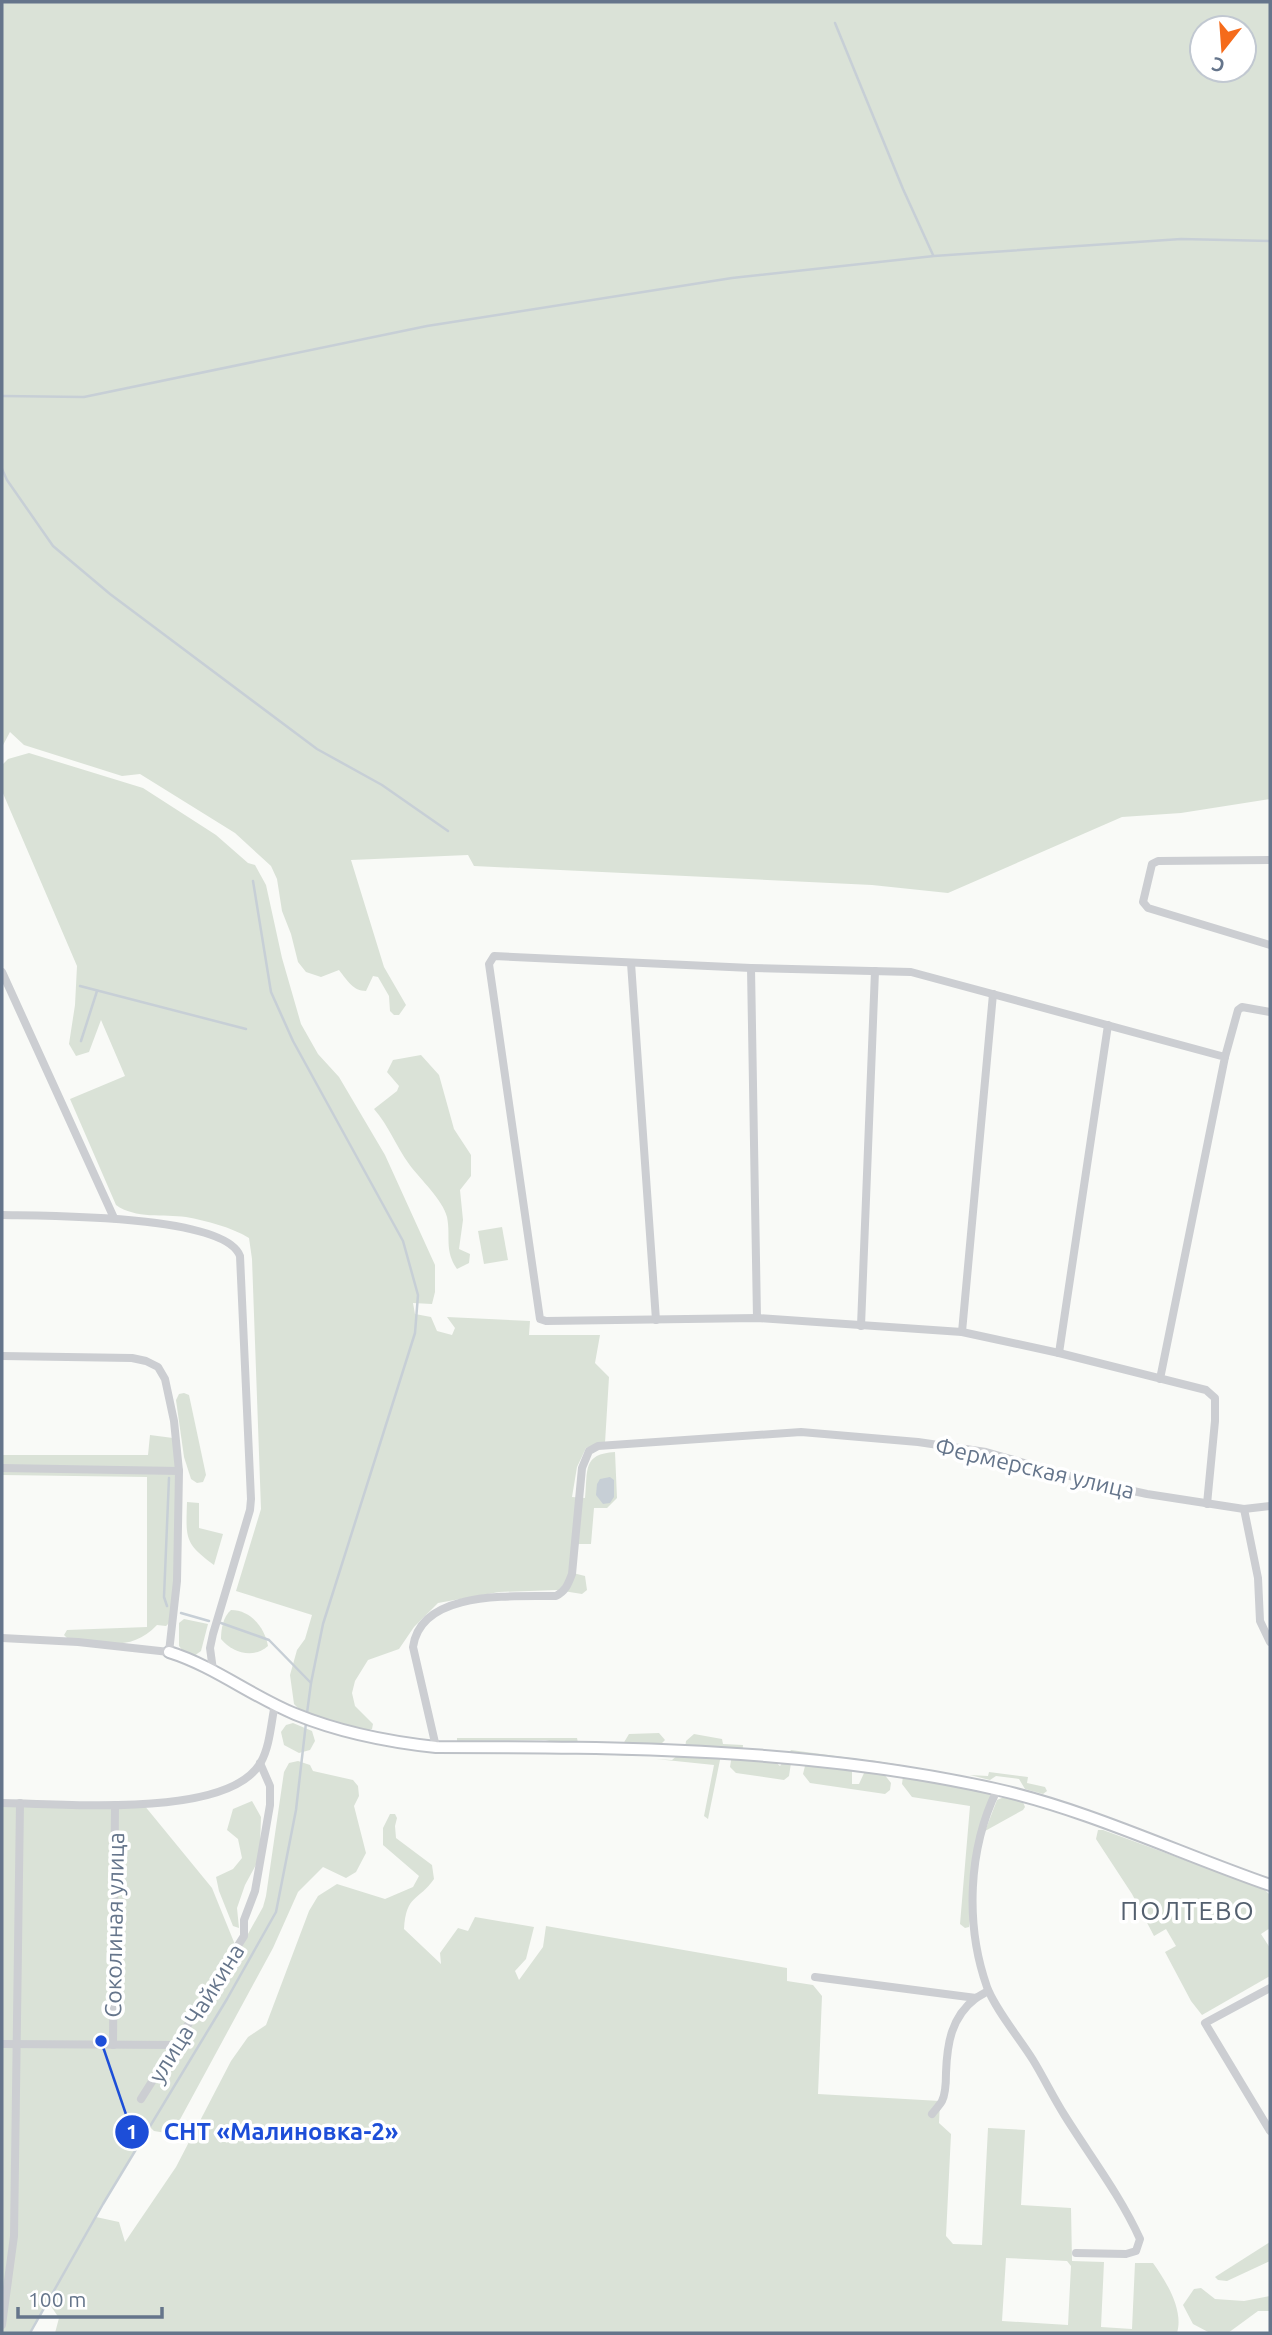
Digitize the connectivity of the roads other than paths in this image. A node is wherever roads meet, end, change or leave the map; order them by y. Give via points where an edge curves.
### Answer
1 (1270, 860) edge
2 (1270, 945) edge
3 (631, 963) junction
4 (751, 968) junction
5 (875, 971) junction
6 (2, 972) edge
7 (993, 994) junction
8 (1270, 1012) edge
9 (1108, 1025) junction
10 (1224, 1056) junction
11 (2, 1214) edge
12 (114, 1218) junction
13 (757, 1318) junction
14 (656, 1320) junction
15 (861, 1325) junction
16 (962, 1332) junction
17 (1059, 1353) junction
18 (2, 1356) edge
19 (1160, 1379) junction
20 (2, 1468) edge
21 (179, 1471) junction
22 (1207, 1504) junction
23 (1270, 1506) edge
24 (1244, 1509) junction
25 (2, 1638) edge
26 (1270, 1642) edge
27 (169, 1652) junction
28 (213, 1670) junction
29 (275, 1704) junction
30 (436, 1747) junction
31 (260, 1763) junction
32 (997, 1790) junction
33 (2, 1803) edge
34 (20, 1803) junction
35 (115, 1805) junction
36 (1270, 1885) edge
37 (815, 1977) dead end
38 (1270, 1988) edge
39 (988, 1991) junction
40 (976, 1998) junction
41 (2, 2044) edge
42 (17, 2044) junction
43 (113, 2045) junction
44 (176, 2045) junction
45 (141, 2099) dead end
46 (932, 2114) dead end
47 (1270, 2131) edge
48 (1076, 2253) dead end
49 (2, 2325) edge

1 - 2 street via 1158,861 1152,864 1143,902 1148,908
3 - 4 street
3 - 14 street
3 - 14 street via 494,956 489,964 540,1319
4 - 5 street
4 - 13 street
5 - 7 street via 922,974
5 - 15 street
6 - 12 street
7 - 9 street
7 - 16 street
8 - 10 street via 1238,1010
9 - 10 street
9 - 17 street
10 - 19 street
11 - 12 street
12 - 28 street via 157,1222 220,1238 238,1249 240,1256 251,1499 213,1634
13 - 14 street
13 - 15 street
15 - 16 street
16 - 17 street
17 - 19 street
18 - 21 street via 132,1358 158,1367 165,1378 174,1421
19 - 22 street via 1206,1390 1215,1398
20 - 21 street
21 - 27 street via 177,1581
22 - 24 street, Фермерская улица
22 - 30 street, Фермерская улица via 1087,1481 986,1452 918,1442 801,1432 598,1447 589,1451 582,1468 572,1574 562,1593 462,1602 433,1615 414,1637
23 - 24 street, Фермерская улица
24 - 26 street via 1258,1578 1260,1621
25 - 27 street
27 - 28 street
28 - 29 street
29 - 30 street via 346,1730
29 - 31 street
30 - 32 street via 603,1747 722,1753 863,1766
31 - 35 street via 247,1778 219,1792 144,1805
31 - 44 street, улица Чайкина via 270,1786 270,1805 244,1936
32 - 36 street
32 - 39 street via 977,1846 974,1906 974,1936
33 - 34 street
34 - 35 street
34 - 42 street
35 - 43 street, Соколиная улица
37 - 40 street
38 - 47 street via 1205,2023
39 - 40 street
39 - 48 street via 1140,2239 1136,2251 1126,2255
40 - 46 street via 951,2030 945,2093
41 - 42 street
42 - 43 street
42 - 49 street via 14,2236
43 - 44 street
44 - 45 street, улица Чайкина

